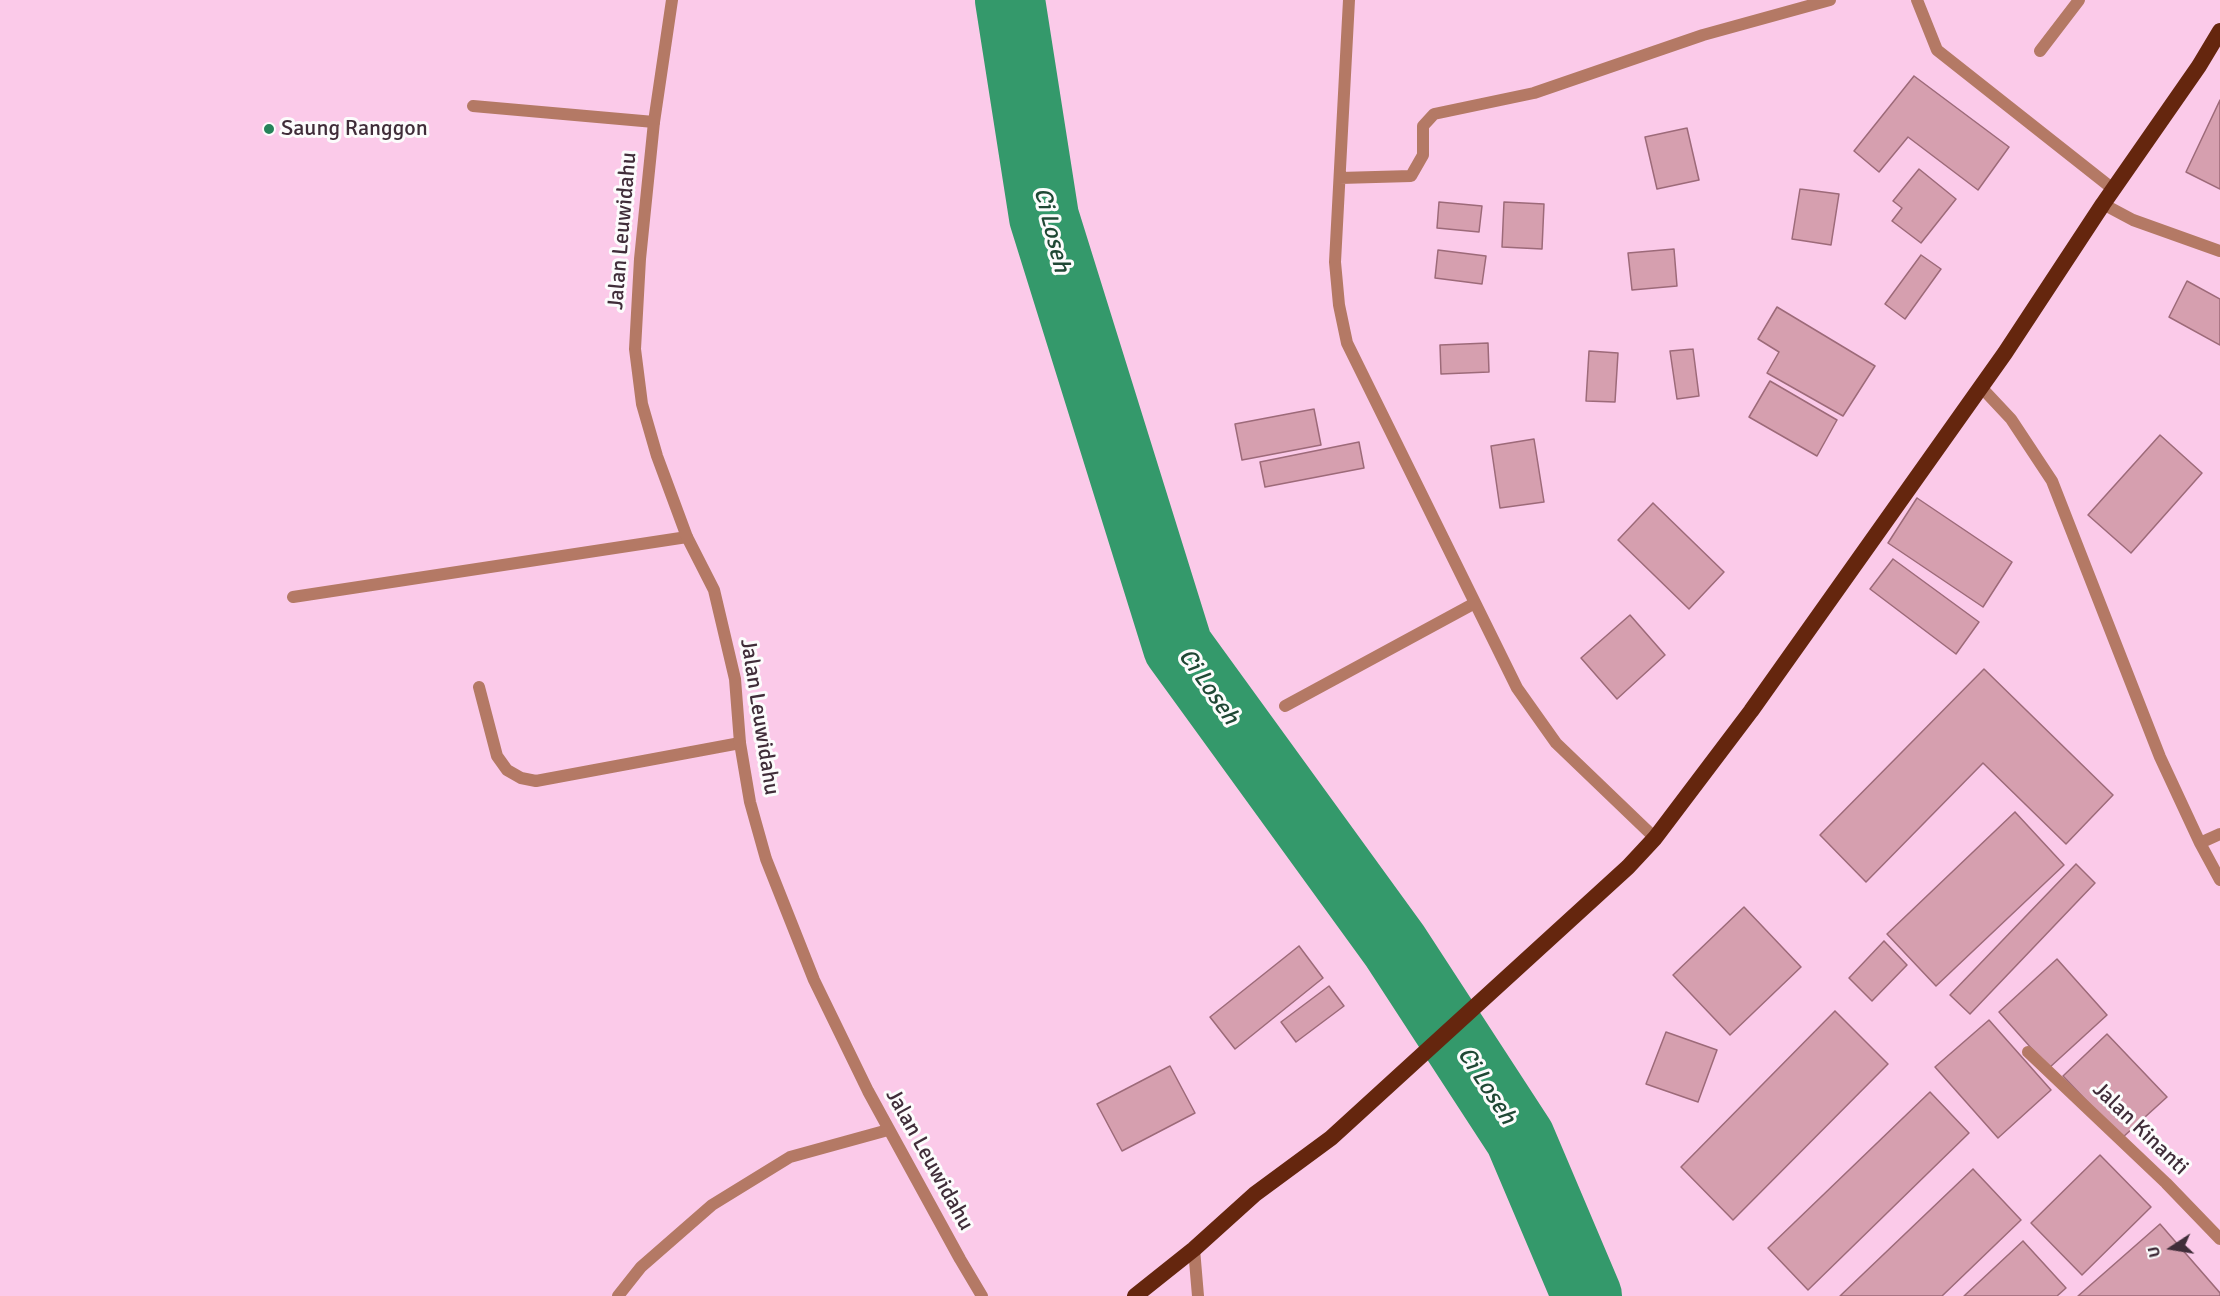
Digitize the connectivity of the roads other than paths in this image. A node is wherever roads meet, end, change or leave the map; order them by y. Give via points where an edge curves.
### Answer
1 (672, 0) edge
2 (1349, 0) edge
3 (1830, 0) edge
4 (1917, 0) edge
5 (2079, 0) edge
6 (2220, 31) edge
7 (2040, 51) dead end
8 (473, 106) dead end
9 (654, 122) junction
10 (1340, 178) junction
11 (2113, 189) junction
12 (2103, 204) junction
13 (2220, 251) edge
14 (1980, 386) junction
15 (687, 537) junction
16 (293, 597) dead end
17 (1475, 603) junction
18 (479, 687) dead end
19 (1285, 706) dead end
20 (740, 743) junction
21 (2220, 834) edge
22 (1655, 838) junction
23 (2200, 843) junction
24 (2220, 880) edge
25 (2028, 1052) dead end
26 (888, 1130) junction
27 (2220, 1239) edge
28 (1194, 1249) junction
29 (618, 1296) edge
30 (982, 1296) edge
31 (1135, 1296) edge
32 (1198, 1296) edge

1 - 9 street, Jalan Leuwidahu
2 - 10 street
3 - 10 street via 1703,35 1534,93 1434,114 1423,126 1423,154 1411,176
4 - 11 street via 1937,50
5 - 7 street
6 - 11 highway
8 - 9 street
9 - 15 street, Jalan Leuwidahu via 635,349 642,404
10 - 17 street via 1335,262 1347,343
11 - 12 highway
12 - 13 street via 2133,220
12 - 14 highway
14 - 22 highway via 1751,711
14 - 23 street via 2011,419 2052,481 2160,757
15 - 16 street
15 - 20 street, Jalan Leuwidahu via 714,590 735,679
17 - 19 street
17 - 22 street via 1517,688 1556,743
18 - 20 street via 497,756 507,770 521,778 536,781
20 - 26 street, Jalan Leuwidahu via 750,802 766,859 814,980
21 - 23 street
22 - 28 highway via 1330,1138 1255,1194
23 - 24 street
25 - 27 street, Jalan Kinanti
26 - 29 street via 790,1157 712,1205 641,1267
26 - 30 street, Jalan Leuwidahu
28 - 31 highway
28 - 32 street

